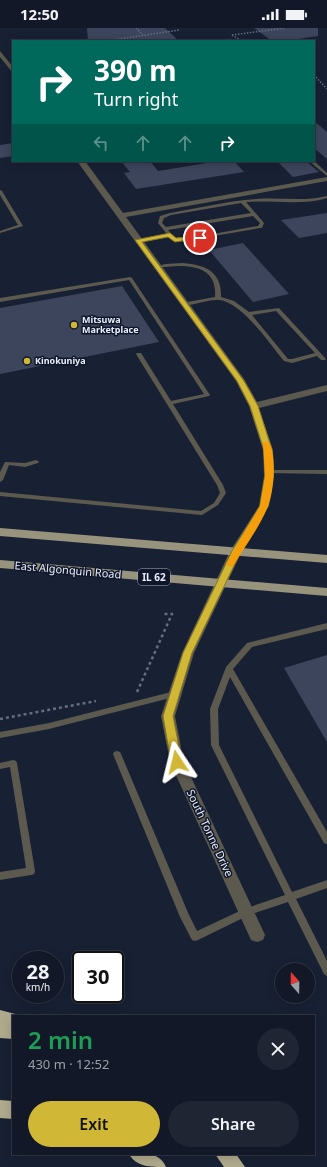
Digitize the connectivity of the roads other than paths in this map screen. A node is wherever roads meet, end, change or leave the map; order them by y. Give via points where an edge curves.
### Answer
1 (0, 54) edge
2 (12, 70) edge
3 (82, 162) edge
4 (312, 162) edge
5 (327, 175) edge
6 (327, 179) edge
7 (0, 191) edge
8 (327, 196) edge
9 (243, 202) junction
10 (254, 214) junction
11 (120, 216) junction
12 (165, 229) junction
13 (0, 232) edge
14 (170, 235) junction
15 (138, 240) junction
16 (157, 267) junction
17 (218, 297) junction
18 (0, 300) edge
19 (184, 304) junction
20 (248, 314) junction
21 (139, 354) dead end
22 (317, 354) junction
23 (323, 358) dead end
24 (327, 388) edge
25 (171, 403) junction
26 (254, 406) junction
27 (36, 462) dead end
28 (269, 472) junction
29 (327, 472) edge
30 (0, 480) edge
31 (0, 494) edge
32 (0, 532) edge
33 (236, 551) junction
34 (327, 559) edge
35 (0, 564) edge
36 (221, 583) junction
37 (327, 592) edge
38 (327, 626) edge
39 (229, 670) junction
40 (175, 694) junction
41 (0, 735) edge
42 (117, 754) dead end
43 (0, 766) edge
44 (327, 840) edge
45 (0, 876) edge
46 (327, 884) edge
47 (291, 897) junction
48 (246, 912) junction
49 (257, 935) dead end
50 (327, 971) edge
51 (0, 1018) edge
52 (12, 1021) edge
53 (0, 1030) edge
54 (12, 1031) edge
55 (0, 1109) edge
56 (12, 1110) edge
57 (139, 1155) edge
58 (225, 1155) edge
59 (157, 1167) edge
60 (236, 1167) edge

1 - 2 street
3 - 11 street, South Tonne Drive
4 - 5 lane
6 - 11 street
7 - 13 lane via 21,226
8 - 9 lane via 307,201 281,198
9 - 10 lane
9 - 12 lane via 170,214 162,217 160,223
10 - 12 lane
10 - 14 lane via 262,223 260,227 185,240 175,240
11 - 15 street, South Tonne Drive
12 - 14 lane
14 - 15 lane
15 - 16 street, South Tonne Drive
16 - 17 lane via 185,264 200,268 211,274 218,285
16 - 19 street, South Tonne Drive
17 - 19 lane
17 - 20 lane via 235,302
18 - 25 lane via 130,278 206,395
19 - 26 street, South Tonne Drive via 241,381
20 - 22 lane via 277,309
20 - 22 lane via 286,360 292,361
21 - 25 lane
22 - 23 lane
24 - 26 street
25 - 31 lane via 223,493 216,504 202,513
26 - 28 street, South Tonne Drive via 268,450
27 - 30 lane via 25,465 7,464
28 - 29 lane
28 - 33 street, South Tonne Drive via 264,506
32 - 33 main road
33 - 34 main road
33 - 36 street, South Tonne Drive
35 - 36 main road, East Algonquin Road / IL 62
36 - 37 main road, East Algonquin Road / IL 62
36 - 40 street, South Tonne Drive via 188,653
38 - 39 lane via 250,645
39 - 44 lane
39 - 47 lane via 214,709 215,745
40 - 41 lane via 49,726
40 - 48 street, South Tonne Drive via 168,716 177,762
42 - 48 lane via 195,937
43 - 45 lane via 13,763 31,871
46 - 47 lane
47 - 48 lane
47 - 50 lane
48 - 49 street, South Tonne Drive
51 - 52 highway
53 - 54 highway
55 - 56 highway
57 - 59 highway
58 - 60 highway

